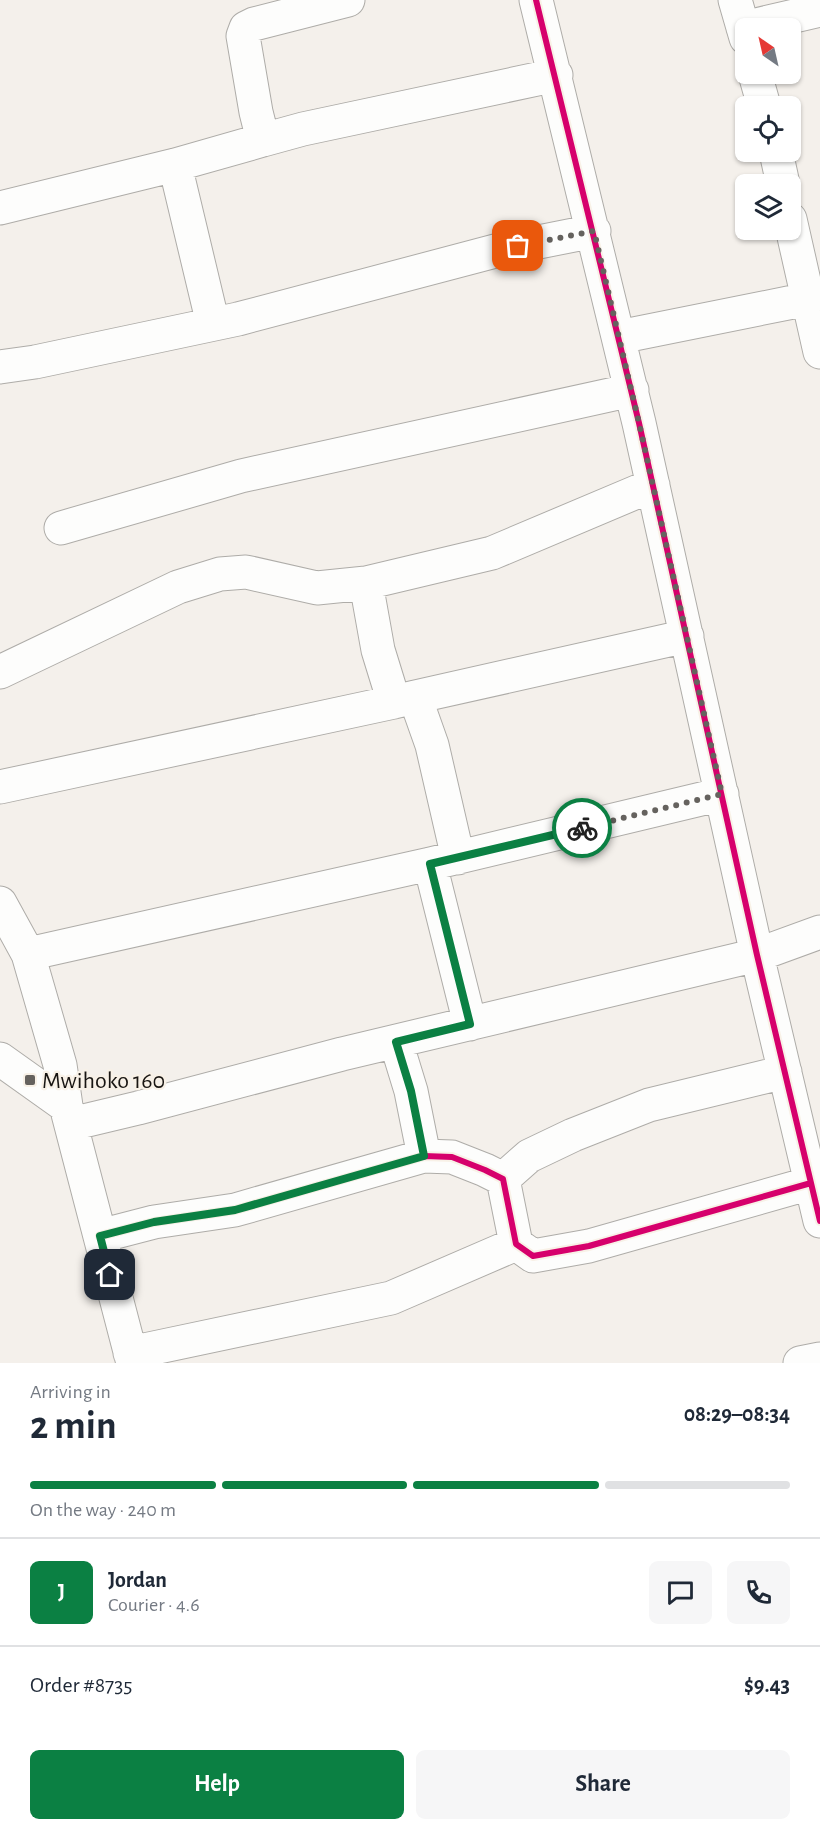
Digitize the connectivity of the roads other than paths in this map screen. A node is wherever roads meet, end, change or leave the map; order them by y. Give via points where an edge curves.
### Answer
1 (348, 0) edge
2 (536, 0) edge
3 (820, 10) edge
4 (767, 18) edge
5 (556, 75) junction
6 (263, 140) junction
7 (175, 165) junction
8 (0, 208) edge
9 (594, 231) junction
10 (795, 240) edge
11 (808, 299) junction
12 (213, 324) junction
13 (619, 337) junction
14 (820, 352) edge
15 (0, 367) edge
16 (632, 390) junction
17 (653, 485) junction
18 (61, 528) dead end
19 (366, 583) junction
20 (687, 636) junction
21 (0, 672) edge
22 (404, 700) junction
23 (0, 787) edge
24 (722, 794) junction
25 (444, 861) junction
26 (0, 903) edge
27 (820, 932) edge
28 (28, 954) junction
29 (757, 955) junction
30 (470, 1024) junction
31 (396, 1042) junction
32 (0, 1059) edge
33 (785, 1072) junction
34 (68, 1115) junction
35 (424, 1156) junction
36 (503, 1179) junction
37 (811, 1183) junction
38 (820, 1221) edge
39 (100, 1236) junction
40 (516, 1244) junction
41 (132, 1358) edge
42 (820, 1359) edge
43 (800, 1363) edge

1 - 6 street via 246,28 243,36
2 - 5 street
3 - 4 street
5 - 6 street
5 - 9 street
6 - 7 street
7 - 8 street
7 - 12 street
9 - 12 street via 499,250
9 - 13 street
10 - 11 street
11 - 13 street
11 - 14 street
12 - 15 street
13 - 16 street
16 - 17 street
16 - 18 street via 241,476
17 - 19 street via 492,553
17 - 20 street
19 - 21 street via 317,588 246,572 220,574 178,587
19 - 22 street via 378,650
20 - 22 street
20 - 24 street
22 - 23 street
22 - 25 street via 432,745
24 - 25 street
24 - 29 street
25 - 28 street
25 - 30 street
26 - 28 street
27 - 29 street
28 - 34 street via 60,1065
29 - 30 street
29 - 33 street
30 - 31 street
31 - 34 street
31 - 35 street
32 - 34 street
33 - 36 street via 650,1105 529,1156
33 - 37 street
34 - 39 street
35 - 36 street via 452,1156
35 - 39 street via 235,1210 154,1222
36 - 40 street
37 - 38 street
37 - 40 street via 589,1246 533,1256
39 - 41 street
40 - 41 street via 391,1298
42 - 43 street

